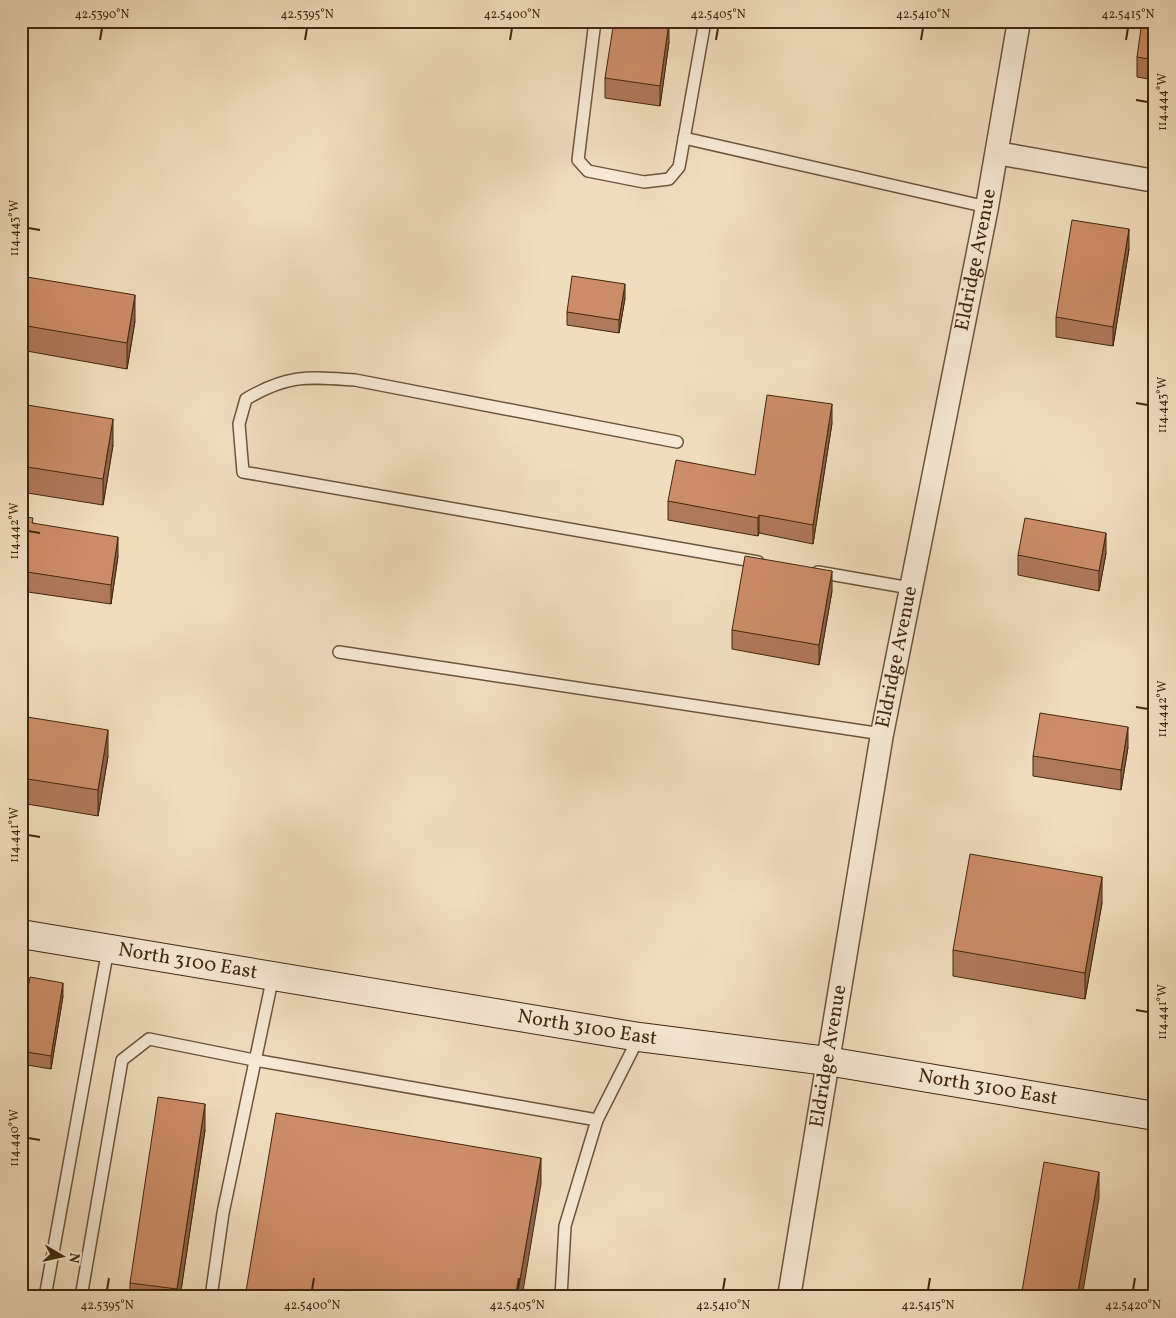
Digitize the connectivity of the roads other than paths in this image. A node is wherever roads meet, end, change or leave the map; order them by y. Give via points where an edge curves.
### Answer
1 (595, 21) edge
2 (705, 21) edge
3 (1019, 21) edge
4 (684, 138) junction
5 (997, 153) junction
6 (1155, 181) edge
7 (987, 207) junction
8 (677, 442) dead end
9 (773, 564) edge
10 (802, 569) edge
11 (910, 588) junction
12 (339, 652) dead end
13 (882, 734) junction
14 (21, 934) edge
15 (108, 949) junction
16 (272, 976) junction
17 (639, 1037) junction
18 (254, 1060) junction
19 (827, 1062) junction
20 (1155, 1116) edge
21 (598, 1120) junction
22 (45, 1297) edge
23 (81, 1297) edge
24 (211, 1297) edge
25 (561, 1297) edge
26 (789, 1297) edge

1 - 4 lane via 578,160 588,171 644,182 669,179 679,167
2 - 4 lane
3 - 5 street, Eldridge Avenue
4 - 7 lane
5 - 6 street
5 - 7 street, Eldridge Avenue
7 - 11 street, Eldridge Avenue
8 - 9 lane via 356,380 304,377 271,385 246,399 239,424 243,472
10 - 11 lane
11 - 13 street, Eldridge Avenue
12 - 13 lane
13 - 19 street, Eldridge Avenue
14 - 15 main road, North 3100 East
15 - 16 main road, North 3100 East
15 - 22 lane
16 - 17 main road, North 3100 East
16 - 18 lane
17 - 19 main road, North 3100 East
17 - 21 lane
18 - 21 lane
18 - 23 lane via 149,1039 122,1060
18 - 24 lane via 223,1213
19 - 20 main road, North 3100 East
19 - 26 street, Eldridge Avenue
21 - 25 lane via 565,1226

